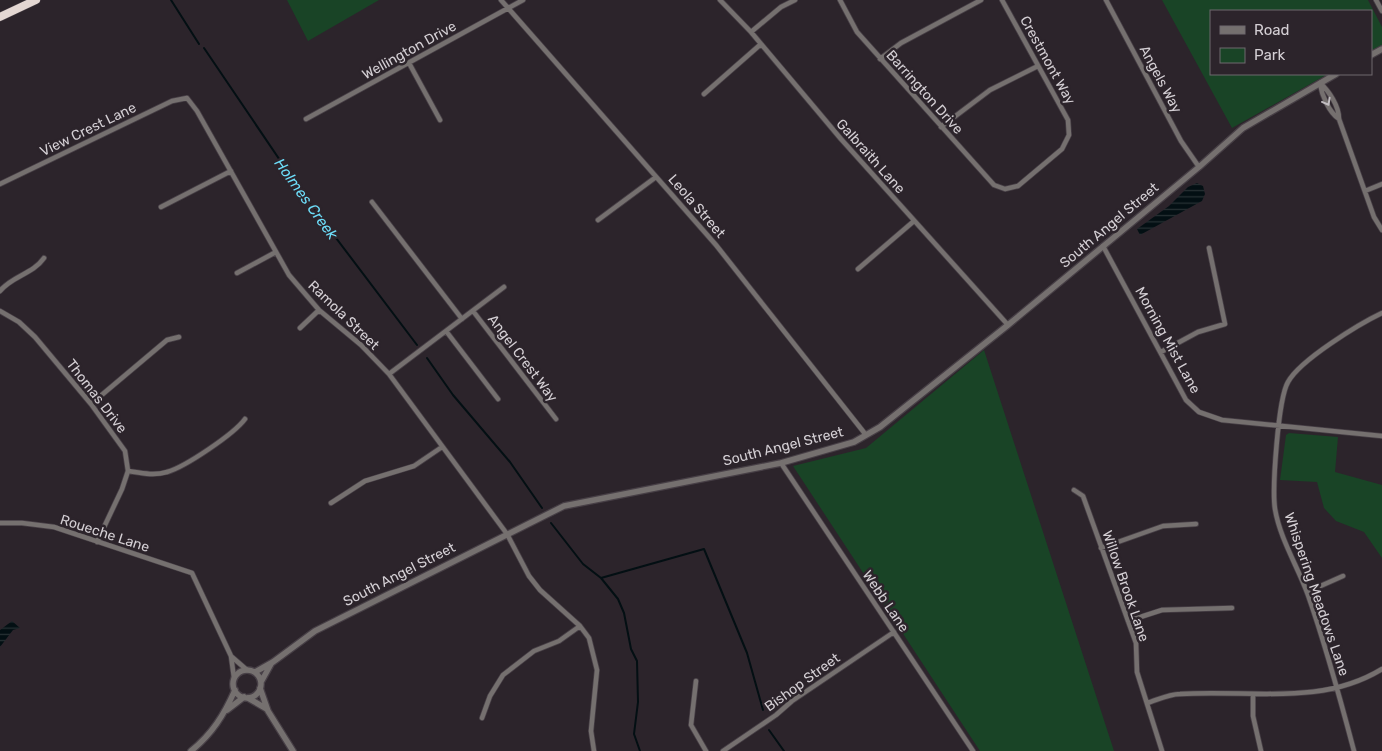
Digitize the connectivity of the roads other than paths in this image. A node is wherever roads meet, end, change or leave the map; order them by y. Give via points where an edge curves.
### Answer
1 (36, 0) edge
2 (501, 0) edge
3 (523, 0) edge
4 (720, 0) edge
5 (795, 0) edge
6 (840, 0) edge
7 (981, 0) edge
8 (1002, 0) edge
9 (1106, 0) edge
10 (1376, 0) edge
11 (508, 8) junction
12 (1382, 11) edge
13 (0, 17) edge
14 (751, 32) junction
15 (761, 44) junction
16 (880, 59) junction
17 (409, 63) junction
18 (1038, 66) junction
19 (1334, 75) edge
20 (1320, 83) junction
21 (704, 94) dead end
22 (187, 98) joint
23 (306, 119) dead end
24 (440, 120) dead end
25 (941, 127) junction
26 (1199, 167) junction
27 (231, 171) junction
28 (656, 177) junction
29 (0, 184) edge
30 (1382, 184) edge
31 (1005, 189) joint
32 (1365, 191) junction
33 (372, 202) dead end
34 (161, 207) dead end
35 (598, 220) dead end
36 (914, 221) junction
37 (1382, 230) edge
38 (1103, 246) junction
39 (1210, 248) dead end
40 (276, 252) junction
41 (44, 258) dead end
42 (858, 269) dead end
43 (237, 273) dead end
44 (504, 287) dead end
45 (0, 291) edge
46 (0, 310) edge
47 (319, 310) junction
48 (473, 310) junction
49 (1382, 313) edge
50 (462, 319) junction
51 (1008, 325) junction
52 (300, 328) dead end
53 (446, 331) junction
54 (178, 337) dead end
55 (1160, 352) junction
56 (389, 374) junction
57 (498, 399) dead end
58 (90, 404) junction
59 (245, 419) dead end
60 (556, 419) dead end
61 (1280, 426) junction
62 (866, 435) junction
63 (1382, 436) edge
64 (442, 447) junction
65 (781, 462) junction
66 (128, 471) junction
67 (1074, 490) dead end
68 (331, 503) dead end
69 (0, 523) edge
70 (1196, 524) dead end
71 (507, 534) junction
72 (97, 542) junction
73 (1101, 548) junction
74 (1343, 576) dead end
75 (1307, 592) junction
76 (1232, 608) dead end
77 (1128, 622) junction
78 (580, 626) junction
79 (894, 632) junction
80 (231, 656) junction
81 (272, 662) junction
82 (1382, 669) edge
83 (247, 670) junction
84 (254, 672) junction
85 (234, 678) junction
86 (696, 681) dead end
87 (261, 685) junction
88 (1337, 687) junction
89 (234, 690) junction
90 (1253, 694) junction
91 (246, 698) junction
92 (1147, 703) junction
93 (268, 710) junction
94 (226, 712) junction
95 (482, 718) dead end
96 (191, 751) edge
97 (294, 751) edge
98 (594, 751) edge
99 (706, 751) edge
100 (723, 751) edge
101 (973, 751) edge
102 (1162, 751) edge
103 (1261, 751) edge
104 (1354, 751) edge

1 - 13 highway
2 - 11 street, Leola Street
3 - 11 street, Wellington Drive
4 - 14 street, Galbraith Lane
5 - 14 street via 781,7
6 - 16 street, Barrington Drive via 857,32
7 - 16 street via 901,43
8 - 18 street, Crestmont Way
9 - 26 street, Angels Way via 1178,136
10 - 12 street
11 - 17 street, Wellington Drive
11 - 28 street, Leola Street
14 - 15 street, Galbraith Lane
15 - 21 street
15 - 36 street, Galbraith Lane
16 - 25 street, Barrington Drive
17 - 23 street, Wellington Drive
17 - 24 street
18 - 25 street via 990,90
18 - 31 street, Crestmont Way via 1068,120 1069,135 1062,149 1026,180
19 - 20 street, South Angel Street
20 - 26 street, South Angel Street via 1243,128
20 - 32 street via 1327,89 1339,112
22 - 27 street, Ramola Street
22 - 29 street, View Crest Lane via 172,101
25 - 31 street, Barrington Drive via 994,185
26 - 38 street, South Angel Street
27 - 34 street
27 - 40 street, Ramola Street
28 - 35 street
28 - 62 street, Leola Street via 716,245
30 - 32 street
32 - 37 street
33 - 50 street
36 - 42 street
36 - 51 street, Galbraith Lane
38 - 51 street, South Angel Street
38 - 55 street, Morning Mist Lane
39 - 55 street via 1225,324 1198,332
40 - 43 street
40 - 47 street, Ramola Street via 289,275
41 - 45 street via 38,266 13,279
44 - 48 street
46 - 58 street, Thomas Drive via 35,337
47 - 52 street
47 - 56 street, Ramola Street via 361,345
48 - 50 street
48 - 60 street, Angel Crest Way
49 - 61 street, Whispering Meadows Lane via 1292,375 1281,397
50 - 53 street
51 - 62 street, South Angel Street
53 - 56 street
53 - 57 street
54 - 58 street via 167,340
55 - 61 street, Morning Mist Lane via 1186,400 1199,412 1222,420
56 - 64 street, Ramola Street
58 - 66 street, Thomas Drive via 124,451
59 - 66 street via 229,435 167,472
61 - 63 street, Morning Mist Lane
61 - 75 street, Whispering Meadows Lane via 1274,493 1276,511
62 - 65 street, South Angel Street via 854,442
64 - 68 street via 414,466 365,481
64 - 71 street, Ramola Street
65 - 71 street, South Angel Street via 564,506
65 - 79 street, Webb Lane
66 - 72 street
67 - 73 street, Willow Brook Lane via 1083,496
69 - 72 street, Roueche Lane via 54,527
70 - 73 street via 1163,526
71 - 78 street, Ramola Street via 540,590
71 - 81 street, South Angel Street via 315,631
72 - 80 street, Roueche Lane via 192,573
73 - 77 street, Willow Brook Lane
74 - 75 street
75 - 88 street, Whispering Meadows Lane
76 - 77 street via 1162,610
77 - 92 street, Willow Brook Lane via 1136,643 1137,672
78 - 95 street via 559,641 534,651 502,675
78 - 98 street via 589,638 597,670 591,731
79 - 100 street, Bishop Street
79 - 101 street, Webb Lane
80 - 83 street
80 - 85 street
81 - 84 street, South Angel Street
81 - 87 street, South Angel Street
82 - 88 street via 1364,680
83 - 84 street
83 - 85 street
84 - 87 street
85 - 89 street
86 - 99 street via 691,725
87 - 91 street via 255,695
87 - 93 street
88 - 90 street via 1301,695
88 - 104 street, Whispering Meadows Lane
89 - 91 street
89 - 94 street
90 - 92 street via 1178,694
90 - 103 street via 1253,716
91 - 93 street
91 - 94 street
92 - 102 street, Willow Brook Lane
93 - 97 street
94 - 96 street via 210,734

